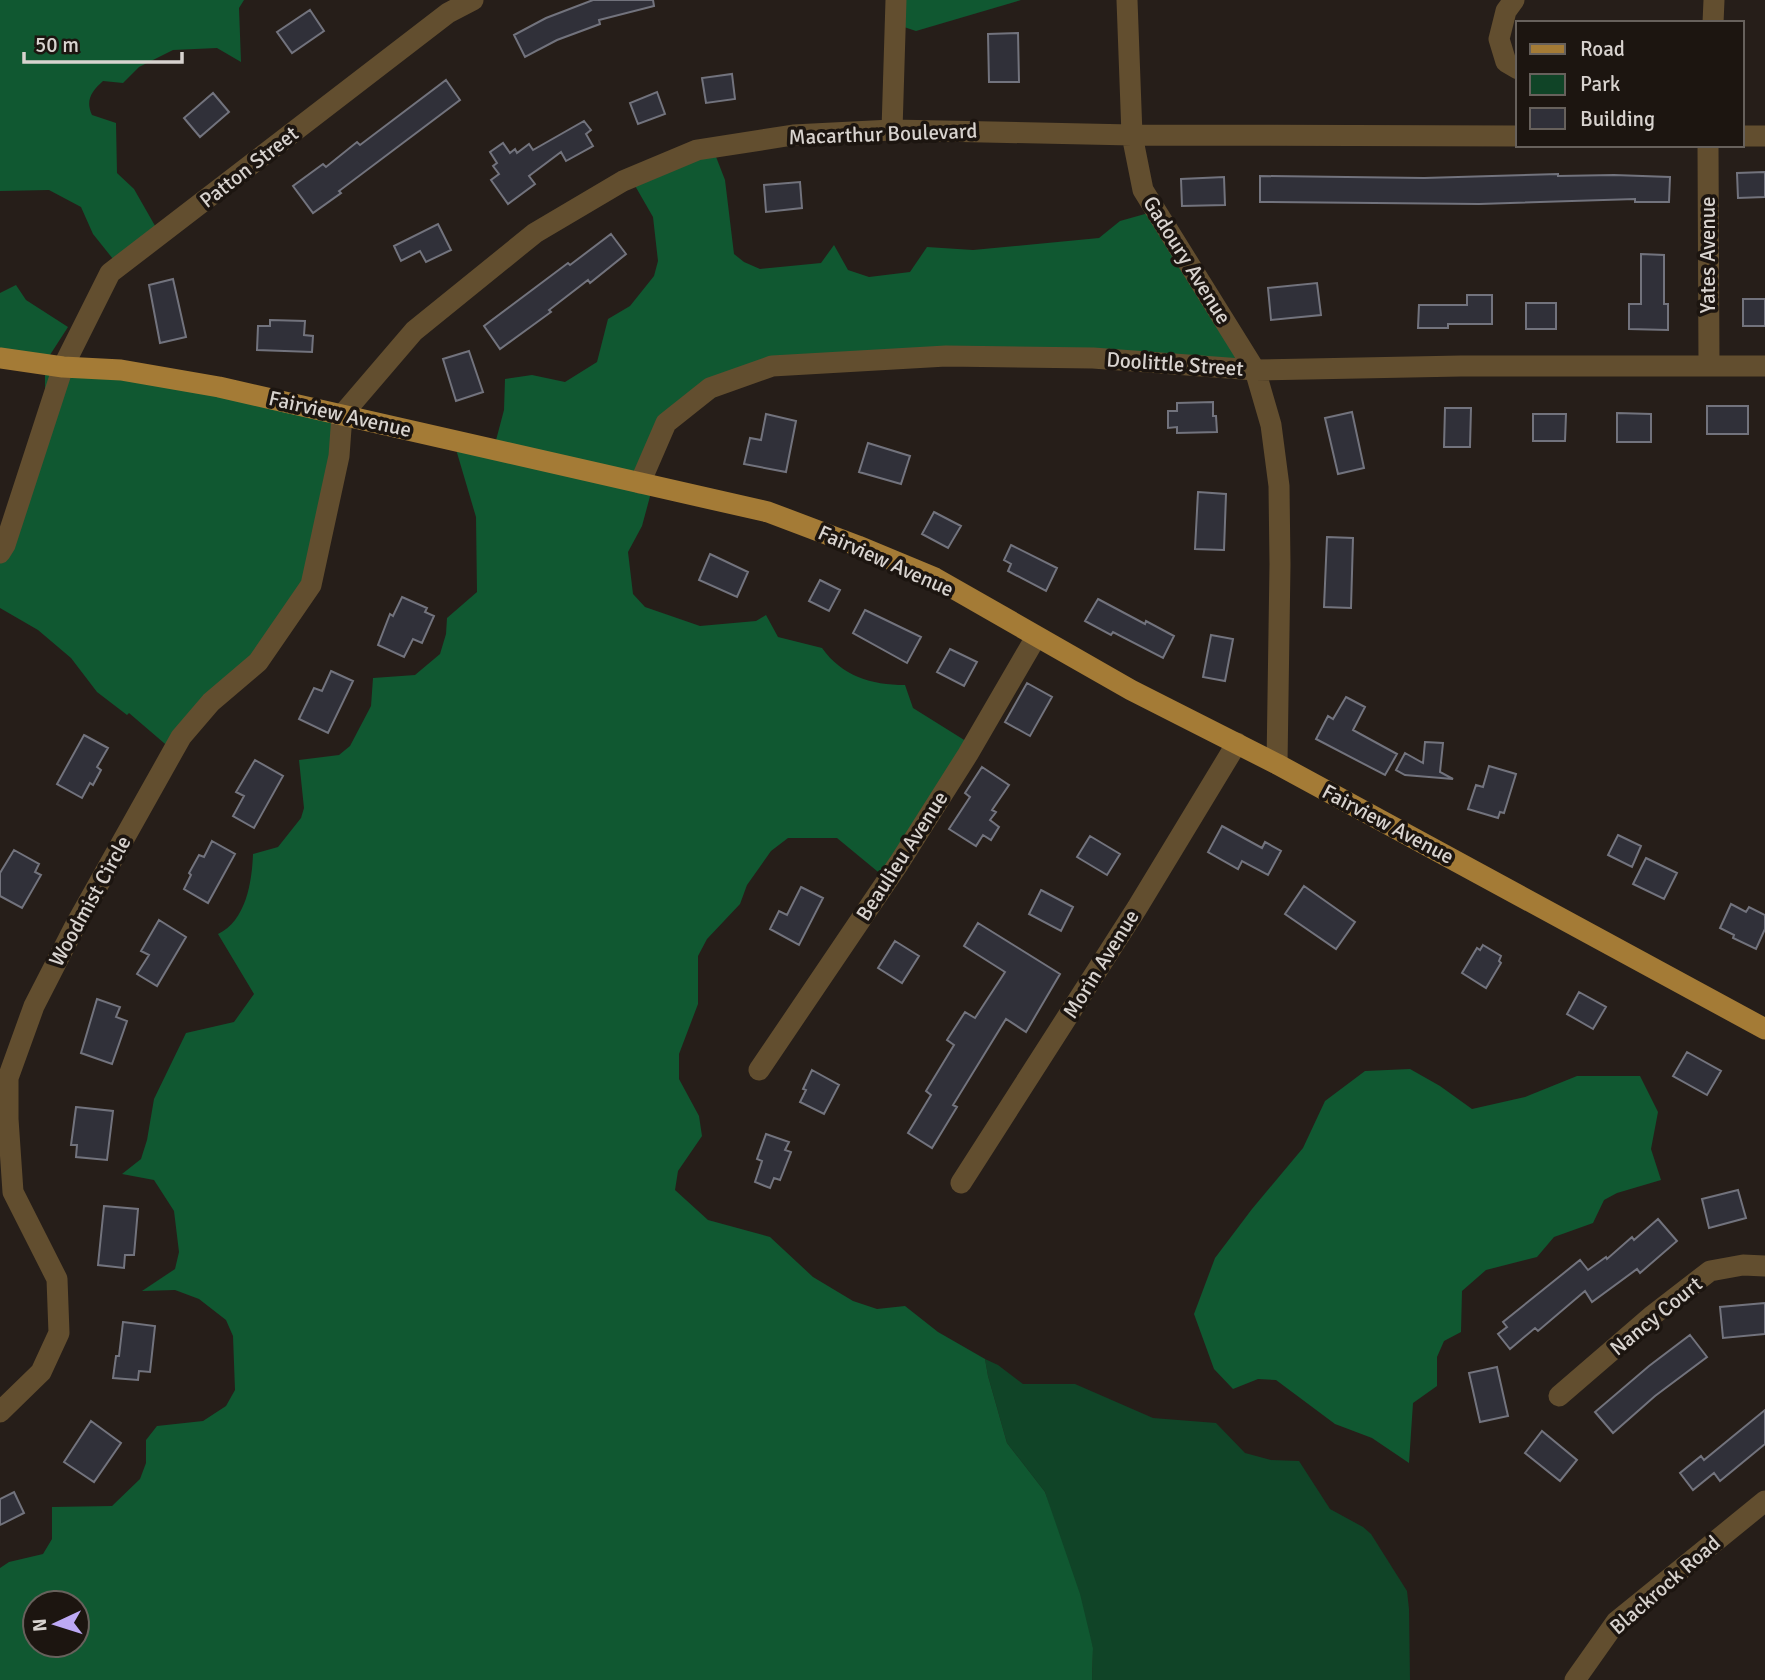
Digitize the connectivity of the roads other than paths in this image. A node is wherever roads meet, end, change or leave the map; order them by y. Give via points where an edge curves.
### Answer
1 (473, 0) edge
2 (896, 0) edge
3 (1126, 0) edge
4 (1514, 0) edge
5 (1714, 0) edge
6 (1713, 21) edge
7 (1516, 68) edge
8 (892, 130) junction
9 (1132, 135) junction
10 (1516, 136) edge
11 (1744, 136) edge
12 (1765, 136) edge
13 (1708, 147) edge
14 (0, 358) edge
15 (1709, 365) junction
16 (1765, 366) edge
17 (63, 367) junction
18 (1255, 370) junction
19 (342, 415) junction
20 (640, 483) junction
21 (0, 553) edge
22 (1036, 637) junction
23 (1237, 743) junction
24 (1277, 764) junction
25 (1765, 1029) edge
26 (759, 1070) dead end
27 (961, 1183) dead end
28 (1765, 1266) edge
29 (1559, 1396) dead end
30 (0, 1412) edge
31 (1765, 1501) edge
32 (1575, 1680) edge

1 - 17 street, Patton Street via 449,13 110,273
2 - 8 street
3 - 9 street, Gadoury Avenue
4 - 7 street via 1506,11 1499,39 1506,62
5 - 6 street
8 - 9 street, Macarthur Boulevard
8 - 19 street, Macarthur Boulevard via 793,135 697,150 623,181 535,233 414,331
9 - 10 street, Macarthur Boulevard
9 - 18 street, Gadoury Avenue via 1143,190
11 - 12 street
13 - 15 street, Yates Avenue
14 - 17 main road, Fairview Avenue
15 - 16 street, Doolittle Street
15 - 18 street, Doolittle Street
17 - 19 main road, Fairview Avenue via 121,370
17 - 21 street
18 - 20 street, Doolittle Street via 1093,358 946,356 772,366 710,388 666,424
18 - 24 street, Gadoury Avenue via 1271,425 1279,486
19 - 20 main road, Fairview Avenue
19 - 30 street, Woodmist Circle via 339,456 311,585 258,662 211,702 181,737 40,994 8,1078 13,1192 57,1279 59,1333 41,1371
20 - 22 main road, Fairview Avenue via 768,512 858,546 935,578
22 - 23 main road, Fairview Avenue
22 - 26 street, Beaulieu Avenue via 955,776
23 - 24 main road, Fairview Avenue
23 - 27 street, Morin Avenue
24 - 25 main road, Fairview Avenue
28 - 29 street, Nancy Court via 1710,1271
31 - 32 street, Blackrock Road via 1616,1622

